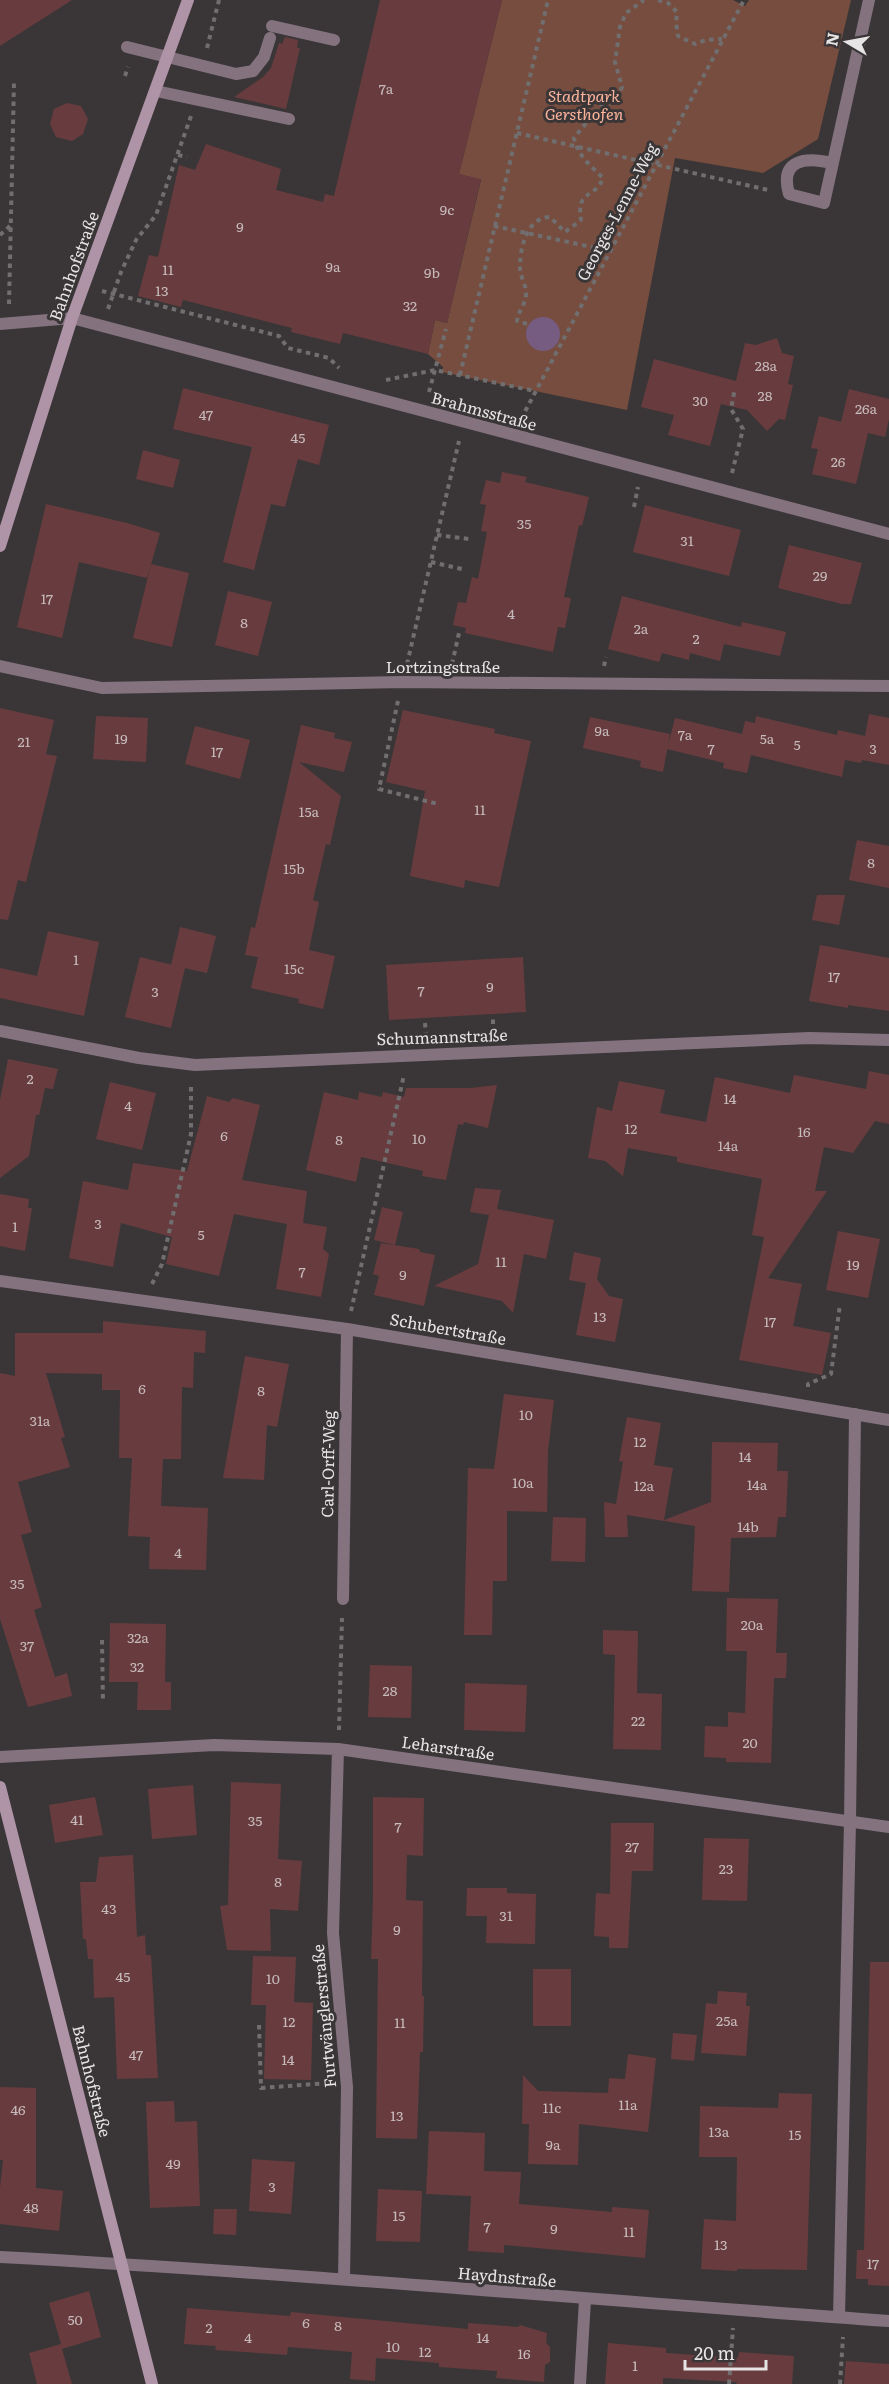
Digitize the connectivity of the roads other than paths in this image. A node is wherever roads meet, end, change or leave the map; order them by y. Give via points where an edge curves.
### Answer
1 (188, 0) edge
2 (869, 0) edge
3 (334, 40) dead end
4 (127, 47) dead end
5 (167, 58) junction
6 (156, 91) junction
7 (289, 119) dead end
8 (831, 164) junction
9 (72, 318) junction
10 (0, 324) edge
11 (889, 534) edge
12 (0, 546) edge
13 (0, 666) edge
14 (889, 686) edge
15 (0, 1031) edge
16 (889, 1040) edge
17 (0, 1281) edge
18 (347, 1329) junction
19 (855, 1414) junction
20 (889, 1420) edge
21 (343, 1599) road end
22 (338, 1749) junction
23 (0, 1757) edge
24 (0, 1787) edge
25 (850, 1822) junction
26 (889, 1827) edge
27 (0, 2257) edge
28 (122, 2264) junction
29 (344, 2280) junction
30 (585, 2300) junction
31 (842, 2318) junction
32 (889, 2321) edge
33 (153, 2384) edge
34 (580, 2384) edge

1 - 5 main road, Bahnhofstraße
2 - 8 street
3 - 5 street via 271,32 264,57 253,71 236,74
4 - 5 street
5 - 6 main road, Bahnhofstraße
6 - 7 street
6 - 9 main road, Bahnhofstraße
8 - 8 street via 824,203 789,194 787,179 794,165 807,159
9 - 10 street
9 - 11 street, Brahmsstraße
9 - 12 main road, Bahnhofstraße
13 - 14 street, Lortzingstraße via 102,688 402,682
15 - 16 street, Schumannstraße via 188,1064 810,1038
17 - 18 street, Schubertstraße
18 - 19 street, Schubertstraße
18 - 21 street, Carl-Orff-Weg
19 - 20 street, Schubertstraße
19 - 25 street
22 - 23 street, Leharstraße via 214,1745
22 - 25 street, Leharstraße
22 - 29 street, Furtwänglerstraße via 333,1933 346,2081
24 - 28 main road, Bahnhofstraße
25 - 26 street, Leharstraße
25 - 31 street
27 - 28 street, Haydnstraße
28 - 29 street, Haydnstraße
28 - 33 main road, Bahnhofstraße
29 - 30 street, Haydnstraße
30 - 31 street, Haydnstraße
30 - 34 street
31 - 32 street, Haydnstraße

